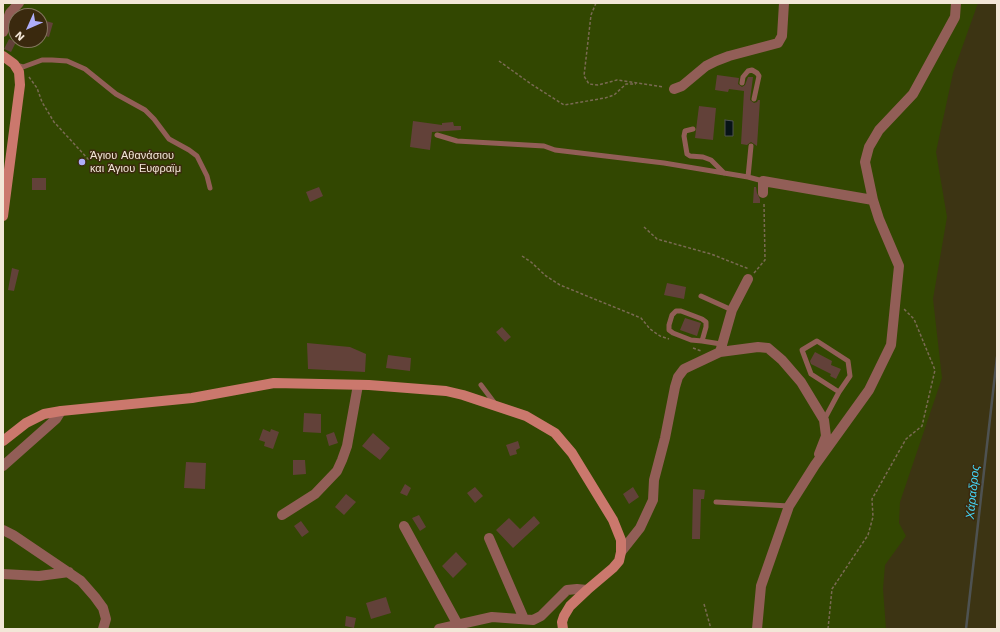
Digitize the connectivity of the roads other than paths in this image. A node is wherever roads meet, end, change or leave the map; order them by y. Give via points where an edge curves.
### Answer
1 (19, 3) edge
2 (784, 3) edge
3 (956, 3) edge
4 (3, 32) edge
5 (4, 57) edge
6 (18, 66) junction
7 (742, 84) dead end
8 (674, 89) road end
9 (754, 99) dead end
10 (693, 129) dead end
11 (437, 135) dead end
12 (751, 146) dead end
13 (724, 174) junction
14 (748, 177) junction
15 (763, 181) junction
16 (210, 188) dead end
17 (764, 193) road end
18 (4, 197) edge
19 (873, 200) junction
20 (3, 216) edge
21 (751, 275) road end
22 (701, 296) dead end
23 (732, 310) junction
24 (702, 341) junction
25 (718, 350) junction
26 (358, 385) junction
27 (481, 386) dead end
28 (839, 392) junction
29 (497, 406) junction
30 (61, 411) junction
31 (824, 420) junction
32 (3, 441) edge
33 (815, 465) junction
34 (3, 466) edge
35 (716, 502) dead end
36 (789, 506) junction
37 (282, 514) dead end
38 (404, 526) dead end
39 (3, 530) edge
40 (489, 538) dead end
41 (621, 552) junction
42 (69, 572) junction
43 (3, 574) edge
44 (587, 590) junction
45 (524, 619) junction
46 (458, 625) junction
47 (103, 629) edge
48 (439, 629) edge
49 (563, 629) edge
50 (757, 629) edge

1 - 4 street via 10,13
2 - 8 street via 782,36 778,43 716,61
3 - 19 street via 955,16 913,94 879,130 869,147 865,162
5 - 6 main road
6 - 16 lane via 52,60 67,61 85,70 116,94 145,110 169,139 197,156 208,176
6 - 18 main road via 20,90
7 - 9 lane via 743,77 748,71 757,73 759,76
10 - 13 lane via 686,131 684,136 687,154 712,160
11 - 13 lane via 457,141 544,146 555,150 664,163
12 - 14 lane
13 - 14 lane
14 - 15 lane
15 - 17 street
15 - 19 street
18 - 20 main road
19 - 33 street via 898,266 891,344 869,390
21 - 23 street
22 - 23 lane
23 - 25 street
24 - 24 lane via 691,340 669,330 672,315 676,311 681,311 706,322
24 - 25 lane
25 - 31 street via 768,348 801,382
25 - 41 street via 684,369 678,377 654,480 653,500 640,528
26 - 29 main road via 446,391
26 - 30 main road via 274,382 192,398
26 - 37 street via 347,446 337,471 315,494
27 - 29 lane
28 - 28 lane via 850,376 848,361 817,341 802,350 811,374
28 - 31 lane
29 - 41 main road via 526,416 555,433 572,453 614,520 621,540
30 - 32 main road via 35,418
30 - 34 street via 56,419
31 - 33 street via 826,436
33 - 36 street
35 - 36 lane
36 - 50 street via 762,586
38 - 46 street
39 - 42 street
40 - 45 street
41 - 44 main road via 619,561 613,568
42 - 43 street via 38,576
42 - 47 street via 81,581 102,608 106,619
44 - 45 street via 567,590 541,616 533,620
44 - 49 main road via 570,606 562,622
45 - 46 street via 492,617
46 - 48 street

